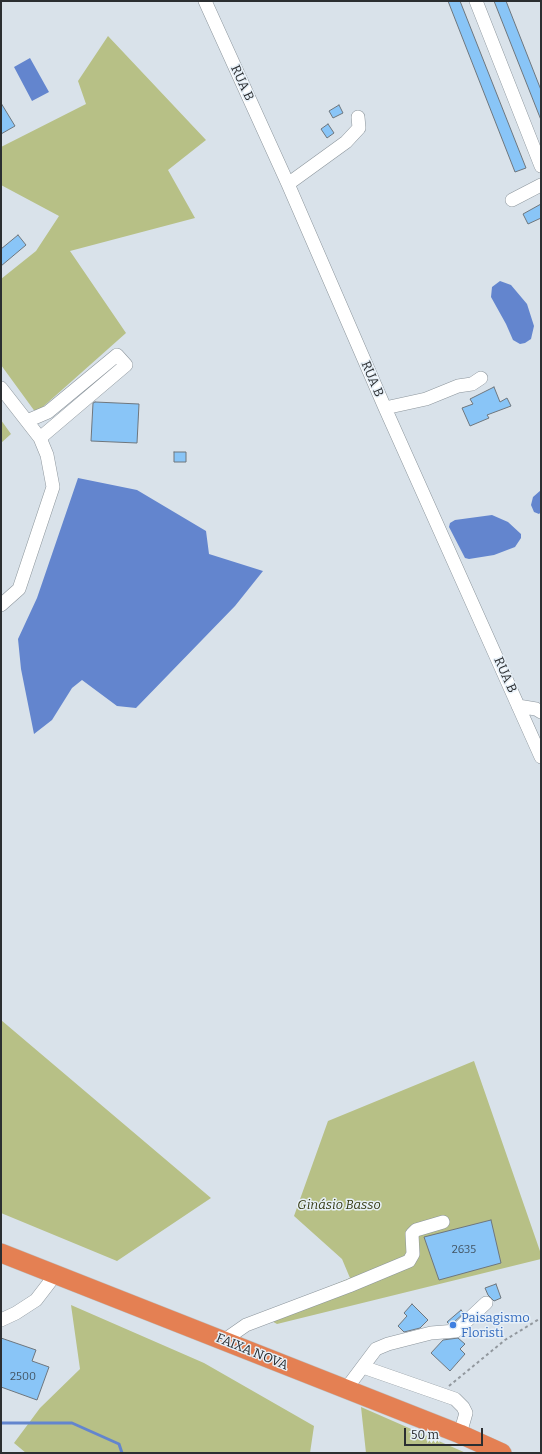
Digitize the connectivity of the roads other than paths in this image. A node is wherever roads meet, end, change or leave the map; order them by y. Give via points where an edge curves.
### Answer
1 (205, 1) edge
2 (476, 1) edge
3 (358, 118) dead end
4 (541, 166) edge
5 (288, 184) junction
6 (541, 185) edge
7 (512, 200) dead end
8 (481, 378) dead end
9 (1, 388) edge
10 (385, 408) junction
11 (48, 412) junction
12 (27, 421) junction
13 (58, 423) junction
14 (40, 438) junction
15 (1, 605) edge
16 (518, 706) junction
17 (541, 712) edge
18 (541, 757) edge
19 (443, 1222) dead end
20 (1, 1253) edge
21 (56, 1274) junction
22 (486, 1303) dead end
23 (1, 1320) edge
24 (224, 1341) junction
25 (363, 1367) junction
26 (346, 1390) junction
27 (460, 1434) junction
28 (502, 1453) edge

1 - 5 street, RUA B
2 - 4 street
3 - 5 street via 359,128 346,142
5 - 10 street, RUA B
6 - 7 street
8 - 10 street via 472,384 458,386 426,399
9 - 12 street
10 - 16 street, RUA B
11 - 12 street
11 - 13 street
11 - 13 street via 117,355 126,365
12 - 14 street
13 - 14 street
14 - 15 street via 51,472 53,487 50,500 19,589
16 - 17 street
16 - 18 street, RUA B
19 - 24 street via 416,1230 412,1234 413,1254 409,1261 246,1325
20 - 21 highway, FAIXA NOVA
21 - 23 street via 36,1300 16,1314
21 - 24 highway, FAIXA NOVA
22 - 25 street via 456,1331 442,1331 388,1344 376,1349
24 - 26 highway, FAIXA NOVA
25 - 26 street
25 - 27 street via 455,1399 463,1407 466,1417
26 - 27 highway, FAIXA NOVA
27 - 28 highway, FAIXA NOVA

